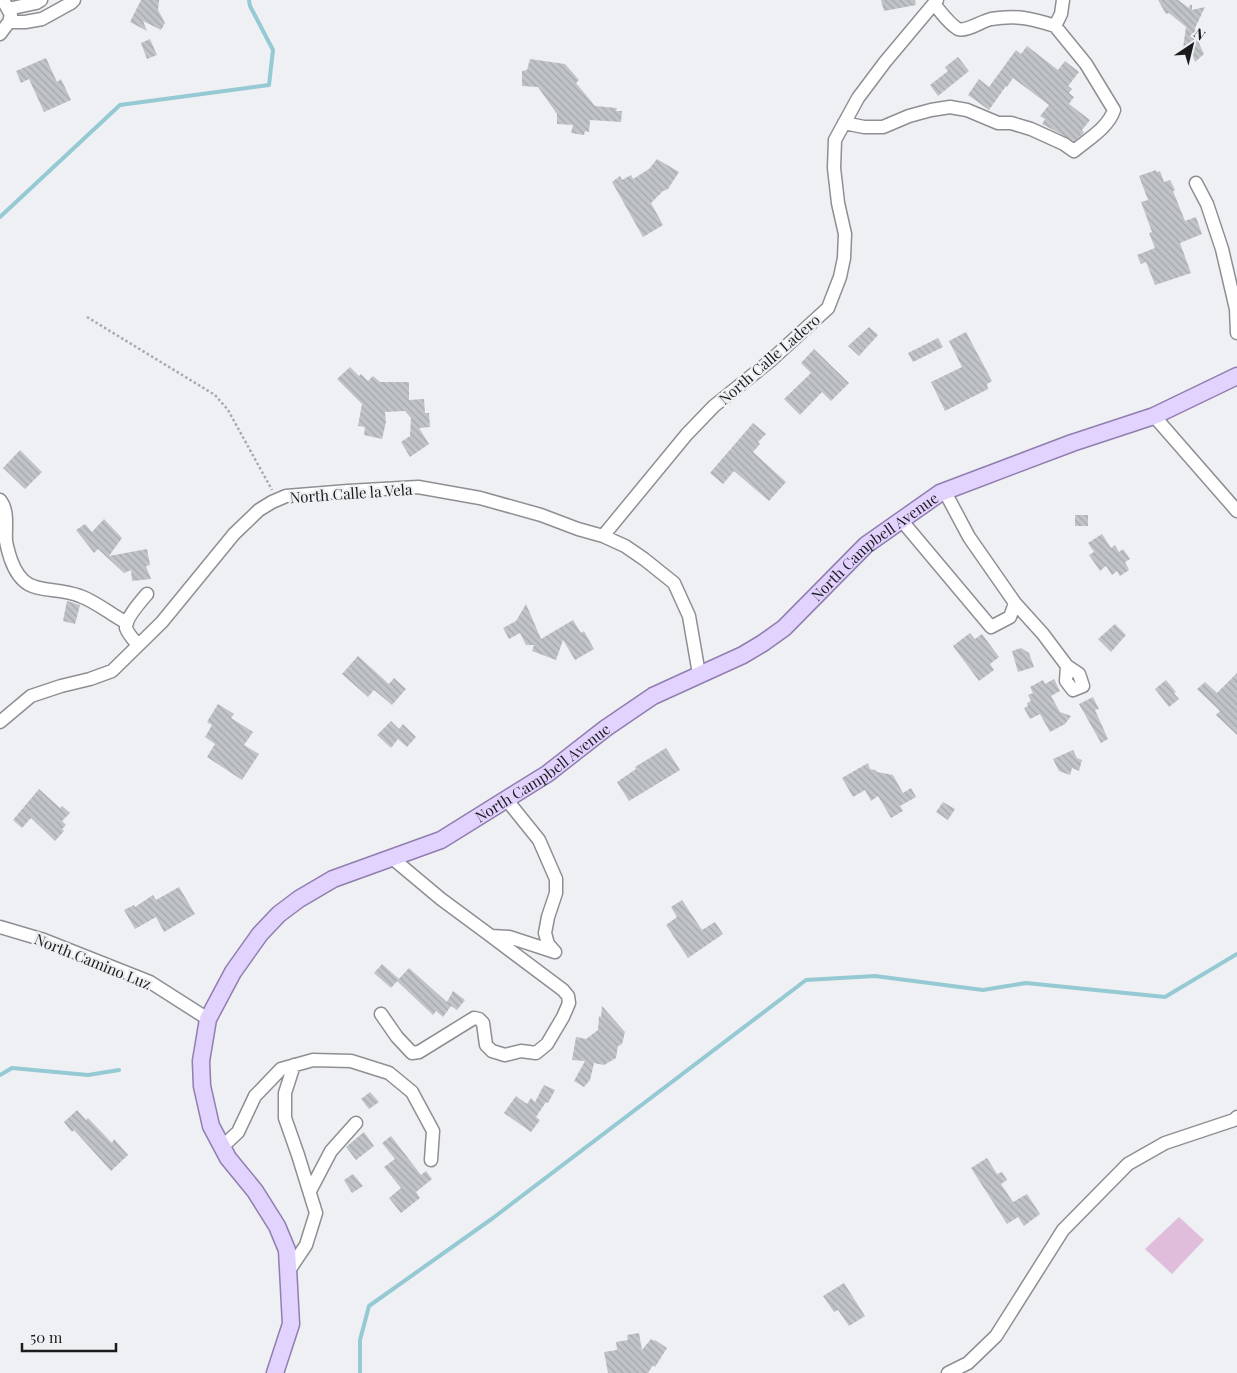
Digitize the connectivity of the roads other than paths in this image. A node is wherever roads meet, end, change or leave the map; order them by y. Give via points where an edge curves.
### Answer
1 (41, 0) edge
2 (74, 0) edge
3 (1063, 0) edge
4 (935, 2) edge
5 (5, 4) edge
6 (9, 22) junction
7 (1055, 26) junction
8 (0, 34) edge
9 (844, 123) junction
10 (1196, 183) dead end
11 (1237, 333) edge
12 (1237, 376) edge
13 (1154, 416) junction
14 (945, 492) junction
15 (0, 500) edge
16 (1237, 511) edge
17 (902, 521) junction
18 (603, 536) junction
19 (147, 594) dead end
20 (1015, 603) junction
21 (127, 623) junction
22 (138, 645) junction
23 (1067, 666) dead end
24 (699, 674) junction
25 (0, 722) edge
26 (506, 799) junction
27 (392, 858) junction
28 (0, 927) edge
29 (491, 936) junction
30 (382, 1014) dead end
31 (208, 1019) junction
32 (294, 1065) junction
33 (1237, 1117) edge
34 (356, 1123) dead end
35 (222, 1147) junction
36 (431, 1160) dead end
37 (310, 1191) junction
38 (288, 1272) junction
39 (275, 1373) edge
40 (948, 1373) edge

1 - 5 street
2 - 6 street via 42,19
3 - 7 street
4 - 7 street via 960,30 1004,17 1032,18
4 - 9 street, North Calle Ladero via 863,91
5 - 6 street via 11,15
6 - 8 street
7 - 9 street via 1086,64 1114,110 1106,125 1074,151 1031,129 998,123 967,110 950,107 909,116 883,127
9 - 18 street, North Calle Ladero via 835,140 834,168 845,234 844,258 828,308 714,406
10 - 11 street via 1207,204 1222,249 1236,308
12 - 13 main road, North Campbell Avenue
13 - 14 main road, North Campbell Avenue via 1072,443
13 - 16 street
14 - 17 main road, North Campbell Avenue
14 - 20 street via 969,537
15 - 21 street via 5,509 10,559 22,580 37,588 81,596
17 - 20 street via 991,627 1010,617
17 - 24 main road, North Campbell Avenue via 866,545 784,628 743,655
18 - 22 street, North Calle la Vela via 480,498 418,487 286,496 259,510 234,534 162,622
18 - 24 street, North Calle la Vela via 625,546 674,583 689,616
19 - 21 street
20 - 23 street
21 - 22 street via 126,628
22 - 25 street, North Calle la Vela via 112,671 31,696
24 - 26 main road, North Campbell Avenue via 652,696 548,774
26 - 27 main road, North Campbell Avenue via 440,840
26 - 29 street via 539,840 556,879 556,893 545,933 555,952 509,937
27 - 29 street via 441,900
27 - 31 main road, North Campbell Avenue via 333,880 279,914 233,972
28 - 31 street, North Camino Luz via 44,940 150,982
29 - 30 street via 568,996 569,1003 563,1017 547,1044 536,1053 521,1051 505,1055 492,1051 486,1045 483,1024 474,1018 419,1052 412,1053
31 - 35 main road, North Campbell Avenue via 201,1061 202,1086 210,1126
32 - 35 street via 281,1068 255,1096 238,1132
32 - 36 street via 313,1060 351,1061 390,1073 412,1092 433,1131
32 - 37 street via 285,1093 285,1118
33 - 40 street via 1165,1144 1128,1164 1063,1230 996,1336 968,1363
34 - 37 street via 331,1151
35 - 38 main road, North Campbell Avenue via 255,1190 277,1226 287,1250
37 - 38 street via 316,1213 306,1245
38 - 39 main road, North Campbell Avenue via 291,1324

